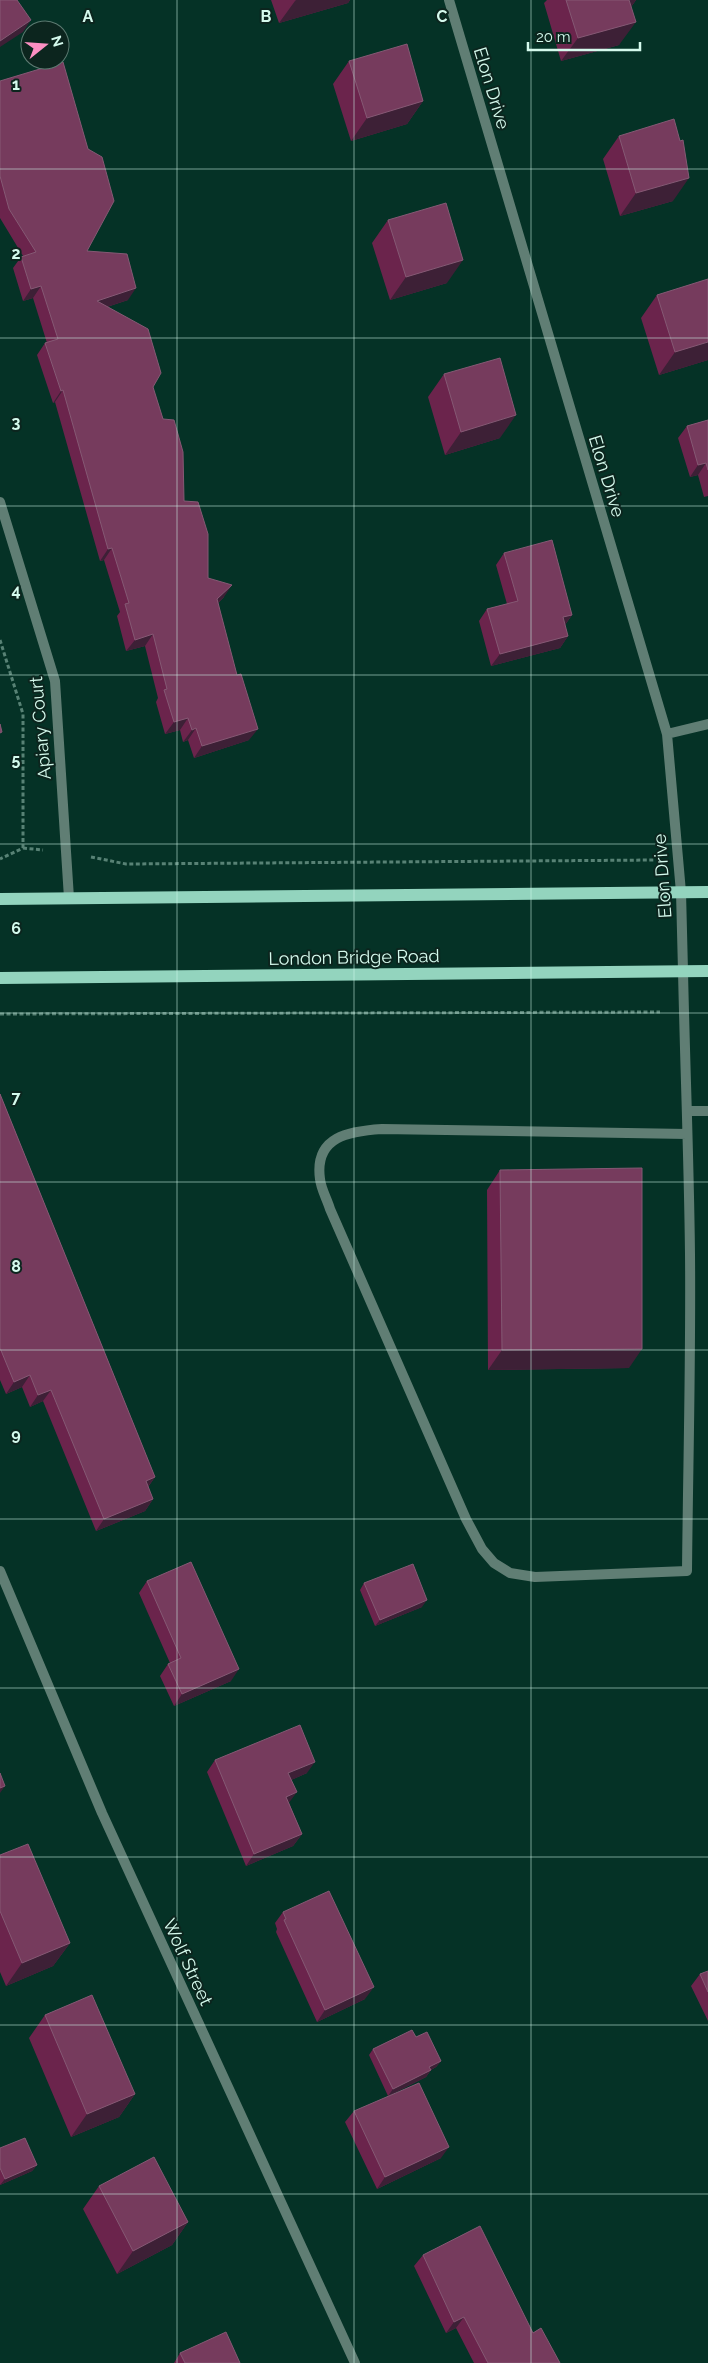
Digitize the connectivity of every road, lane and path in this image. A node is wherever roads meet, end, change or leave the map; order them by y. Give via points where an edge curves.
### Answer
1 (449, 0) edge
2 (0, 502) edge
3 (0, 640) edge
4 (708, 724) edge
5 (667, 734) junction
6 (23, 848) junction
7 (66, 853) junction
8 (0, 859) edge
9 (678, 860) junction
10 (681, 892) junction
11 (708, 892) edge
12 (69, 898) junction
13 (0, 899) edge
14 (683, 971) junction
15 (708, 971) edge
16 (0, 978) edge
17 (684, 1012) junction
18 (0, 1014) edge
19 (686, 1111) junction
20 (708, 1111) edge
21 (687, 1134) junction
22 (0, 1571) edge
23 (355, 2363) edge

1 - 5 street, Elon Drive
2 - 7 street, Apiary Court via 55,681
3 - 6 path via 23,714
4 - 5 street
5 - 9 street, Elon Drive
6 - 7 path
6 - 8 path
7 - 9 path via 126,864
7 - 12 street, Apiary Court
9 - 10 street, Elon Drive
10 - 11 main road
10 - 12 main road
10 - 14 street, Elon Drive
12 - 13 main road
14 - 15 main road, London Bridge Road
14 - 16 main road, London Bridge Road
14 - 17 street, Elon Drive
17 - 18 path
17 - 19 street, Elon Drive
19 - 20 street
19 - 21 street, Elon Drive
21 - 21 street, Elon Drive via 690,1254 687,1571 535,1578 510,1573 494,1564 466,1519 330,1209 320,1180 324,1151 337,1138 355,1131 382,1129
22 - 23 street, Wolf Street via 102,1812

